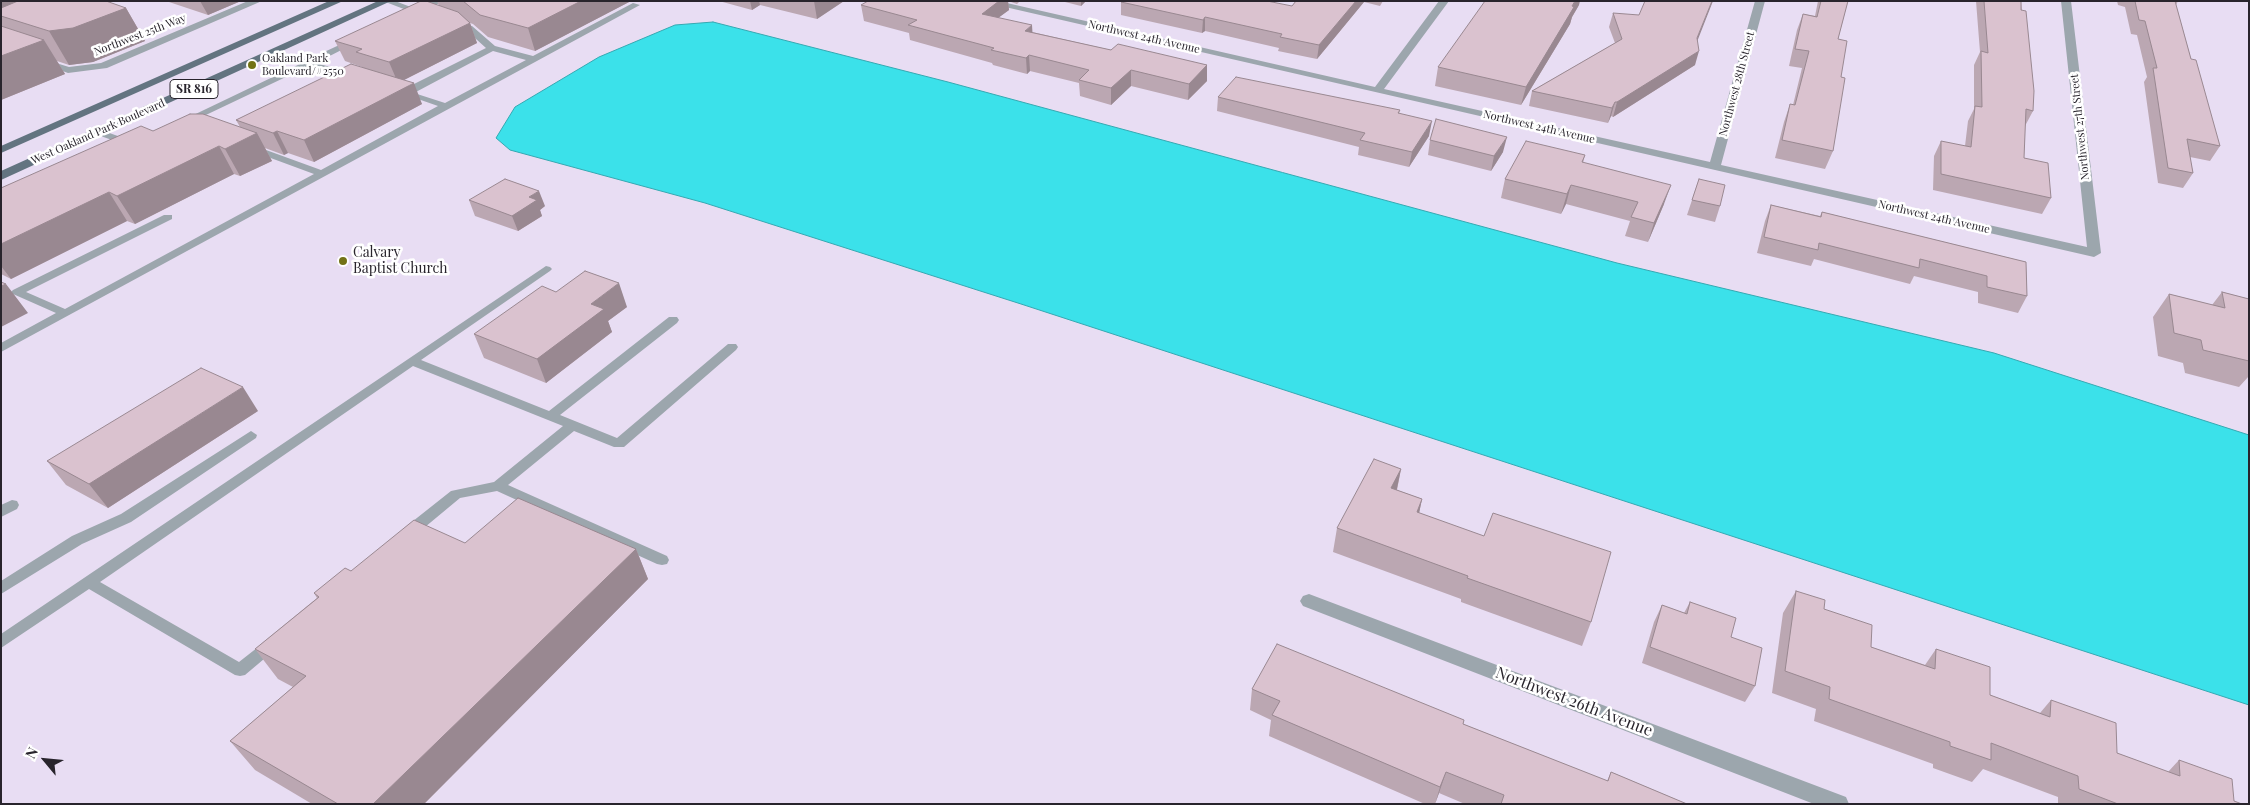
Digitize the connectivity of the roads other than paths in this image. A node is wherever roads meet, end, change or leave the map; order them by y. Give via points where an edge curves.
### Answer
1 (257, 1) edge
2 (338, 1) edge
3 (365, 1) edge
4 (387, 1) edge
5 (439, 1) edge
6 (984, 1) edge
7 (1444, 1) edge
8 (1760, 1) edge
9 (2066, 1) edge
10 (636, 5) dead end
11 (416, 12) junction
12 (407, 16) edge
13 (433, 17) edge
14 (341, 21) junction
15 (451, 23) edge
16 (362, 38) edge
17 (492, 48) junction
18 (272, 53) junction
19 (34, 59) edge
20 (533, 59) junction
21 (308, 63) junction
22 (327, 83) edge
23 (390, 88) edge
24 (1378, 90) junction
25 (407, 93) junction
26 (446, 106) junction
27 (176, 125) edge
28 (98, 132) junction
29 (238, 142) edge
30 (134, 145) edge
31 (1, 150) edge
32 (1715, 167) junction
33 (323, 174) junction
34 (1, 176) edge
35 (168, 217) dead end
36 (2094, 254) joint
37 (546, 269) dead end
38 (65, 314) junction
39 (673, 320) dead end
40 (732, 347) dead end
41 (1, 348) edge
42 (412, 361) junction
43 (552, 416) junction
44 (572, 425) junction
45 (251, 434) dead end
46 (498, 486) junction
47 (394, 544) edge
48 (662, 560) dead end
49 (89, 582) junction
50 (1, 588) edge
51 (1309, 601) dead end
52 (279, 638) edge
53 (1, 642) edge
54 (1840, 804) edge

1 - 19 street, Northwest 25th Way via 103,66 68,70
2 - 31 main road, West Oakland Park Boulevard / SR 816
3 - 14 main road via 364,6
4 - 11 lane
4 - 14 main road, West Oakland Park Boulevard / SR 816
5 - 11 lane
6 - 24 street, Northwest 24th Avenue
7 - 24 street
8 - 32 street, Northwest 28th Street
9 - 36 street, Northwest 27th Street
10 - 20 lane
11 - 12 lane
11 - 13 lane
14 - 18 main road, West Oakland Park Boulevard / SR 816
15 - 17 lane via 469,28
16 - 21 lane
17 - 20 lane
17 - 25 lane
18 - 21 lane
18 - 28 main road, West Oakland Park Boulevard / SR 816
20 - 26 lane
21 - 22 lane via 350,76
21 - 27 lane
23 - 25 lane
24 - 32 street, Northwest 24th Avenue
25 - 26 lane
26 - 33 lane
28 - 30 lane
28 - 34 main road, West Oakland Park Boulevard / SR 816
29 - 33 lane
32 - 36 street, Northwest 24th Avenue
33 - 38 lane
35 - 38 lane via 13,291
37 - 42 lane
38 - 41 lane
39 - 43 lane
40 - 44 lane via 619,444
42 - 43 lane
42 - 49 lane
43 - 44 lane
44 - 46 lane
45 - 50 lane via 126,518 77,540
46 - 47 lane via 456,494
46 - 48 lane
49 - 52 lane via 240,670
49 - 53 lane
51 - 54 street, Northwest 26th Avenue

